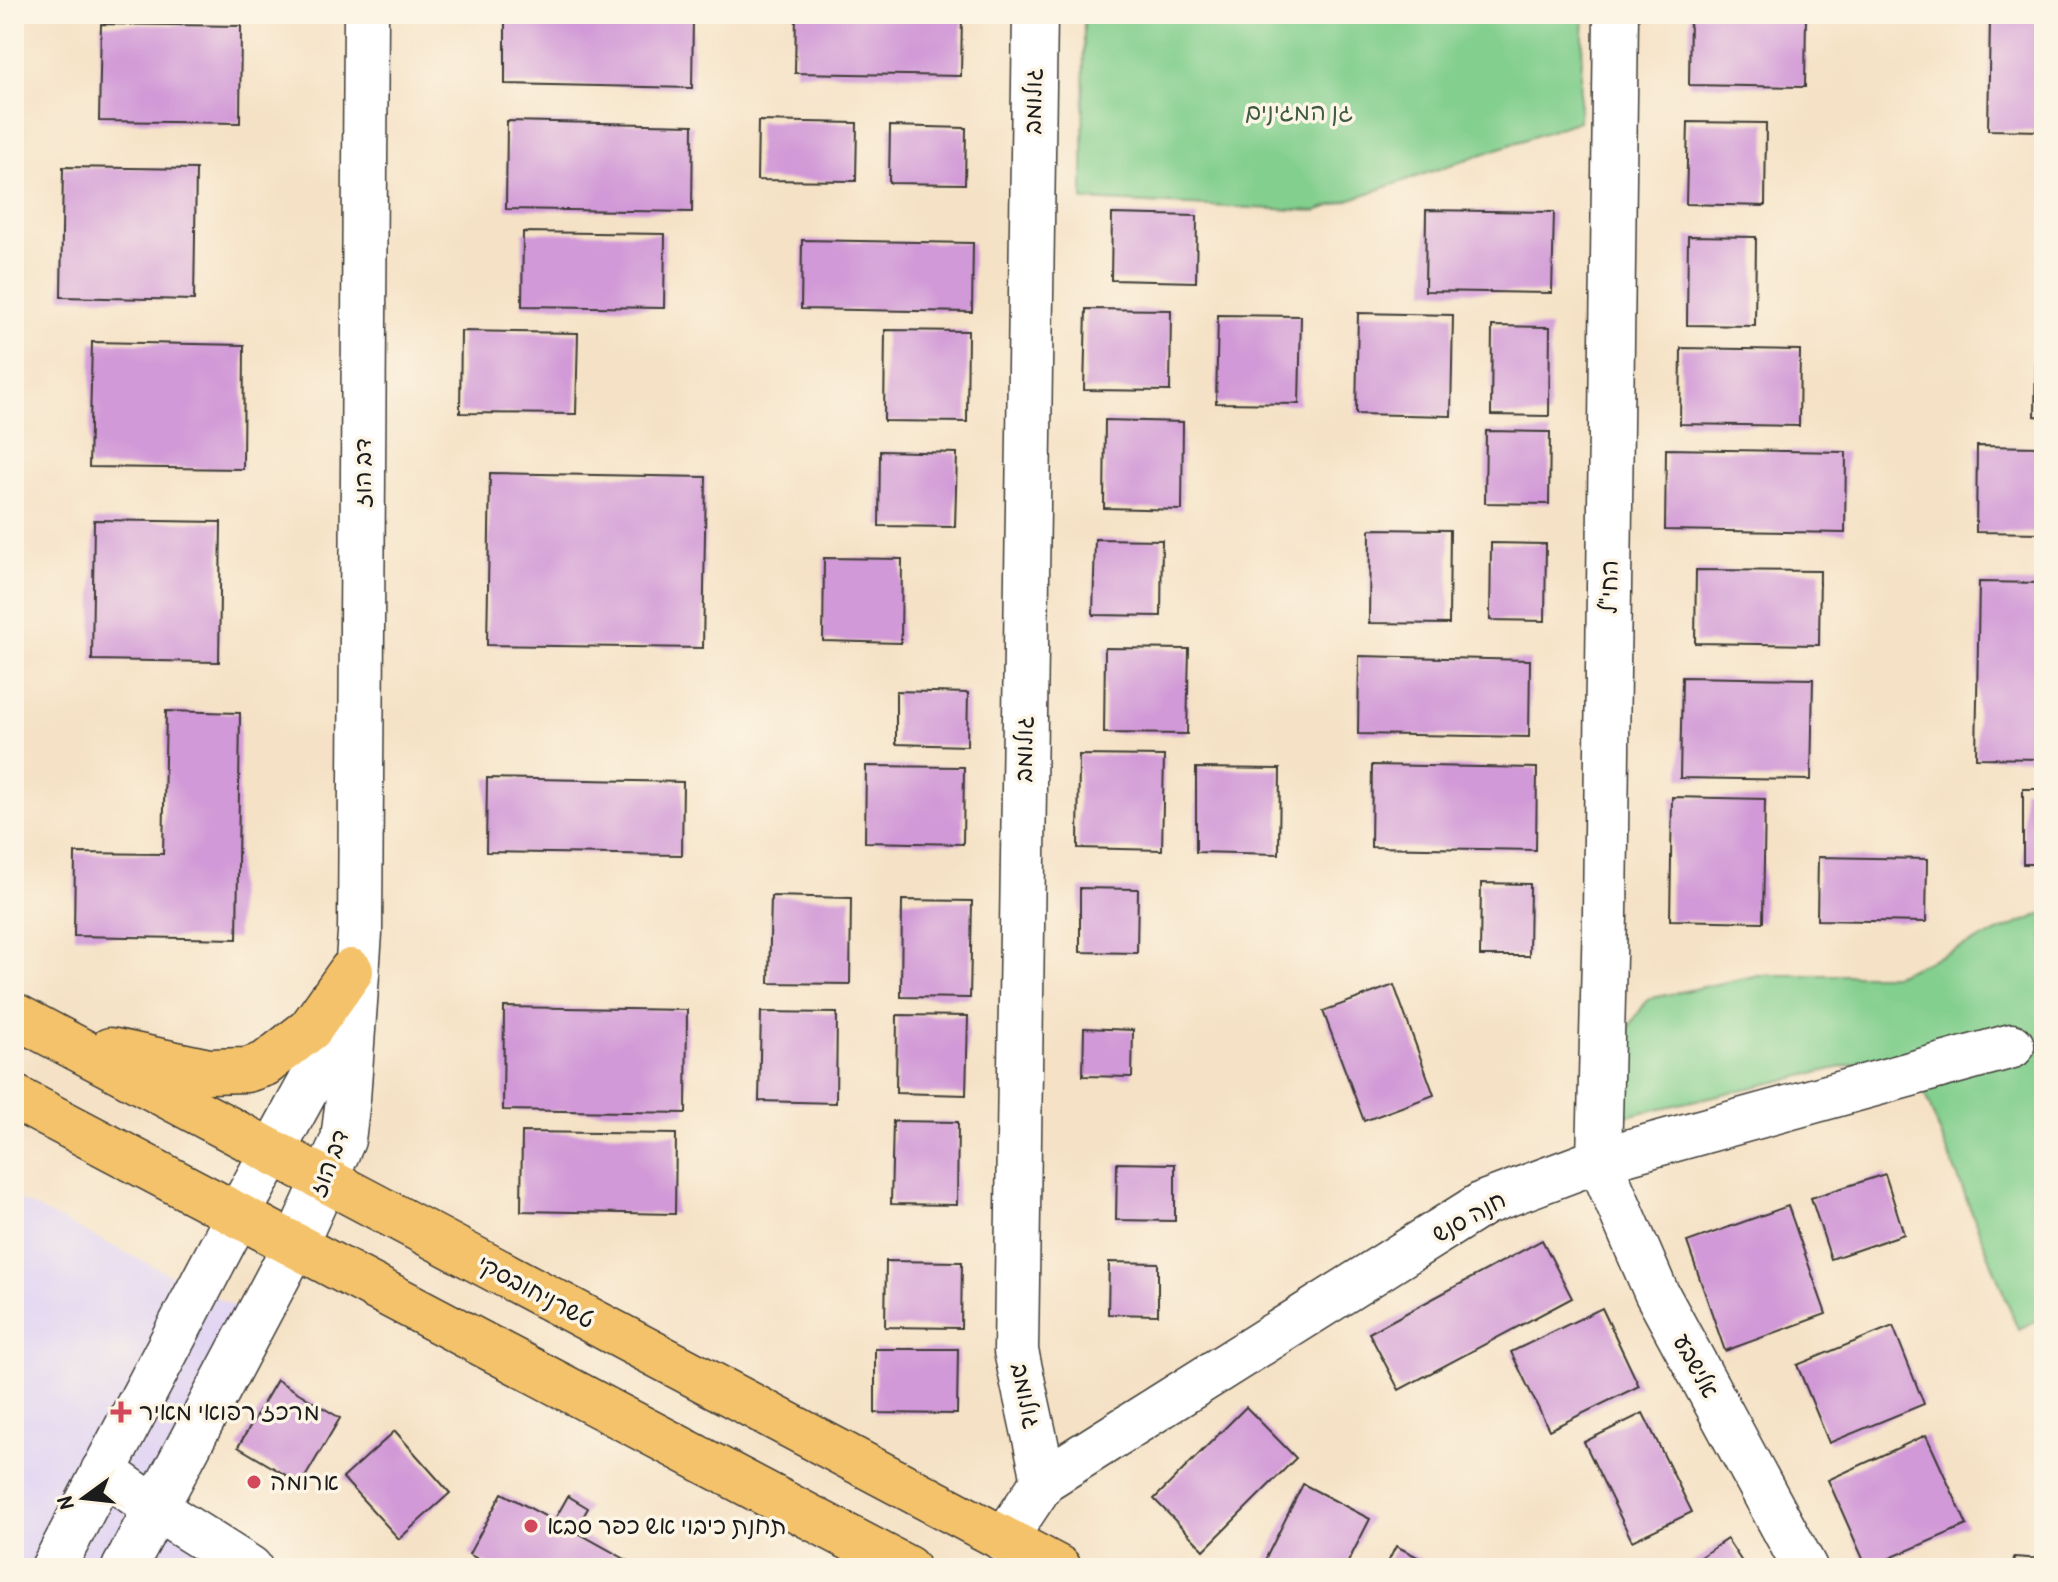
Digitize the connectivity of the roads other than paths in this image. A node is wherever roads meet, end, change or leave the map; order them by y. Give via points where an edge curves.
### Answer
1 (366, 14) edge
2 (1035, 14) edge
3 (1616, 14) edge
4 (356, 952) junction
5 (14, 1015) edge
6 (59, 1039) junction
7 (2012, 1046) dead end
8 (14, 1097) edge
9 (272, 1152) junction
10 (1599, 1160) junction
11 (325, 1180) junction
12 (238, 1215) junction
13 (295, 1245) junction
14 (103, 1471) junction
15 (1044, 1480) junction
16 (155, 1508) junction
17 (1004, 1540) junction
18 (53, 1568) edge
19 (124, 1568) edge
20 (250, 1568) edge
21 (907, 1568) edge
22 (1059, 1568) edge
23 (1805, 1568) edge

1 - 4 street, דב הוז
2 - 15 street, גולומב via 1016,1351
3 - 10 street, החי"ל
4 - 6 main road via 310,1029 265,1064 247,1070 209,1071
4 - 9 street, דב הוז via 328,1050
4 - 11 street, דב הוז via 343,1140
5 - 6 main road, טשרניחובסקי
6 - 9 main road, טשרניחובסקי
7 - 10 street, חנה סנש
8 - 12 main road
9 - 11 main road, טשרניחובסקי
9 - 12 street, דב הוז
10 - 15 street, חנה סנש via 1484,1203
10 - 23 street, אלישבע via 1656,1292
11 - 13 street, דב הוז
11 - 17 main road, טשרניחובסקי
12 - 13 main road
12 - 14 street, דב הוז
13 - 16 street, דב הוז
13 - 21 main road
14 - 16 street
14 - 18 street, דב הוז
15 - 17 street, חנה סנש
16 - 19 street, דב הוז
16 - 20 street
17 - 22 main road, טשרניחובסקי

